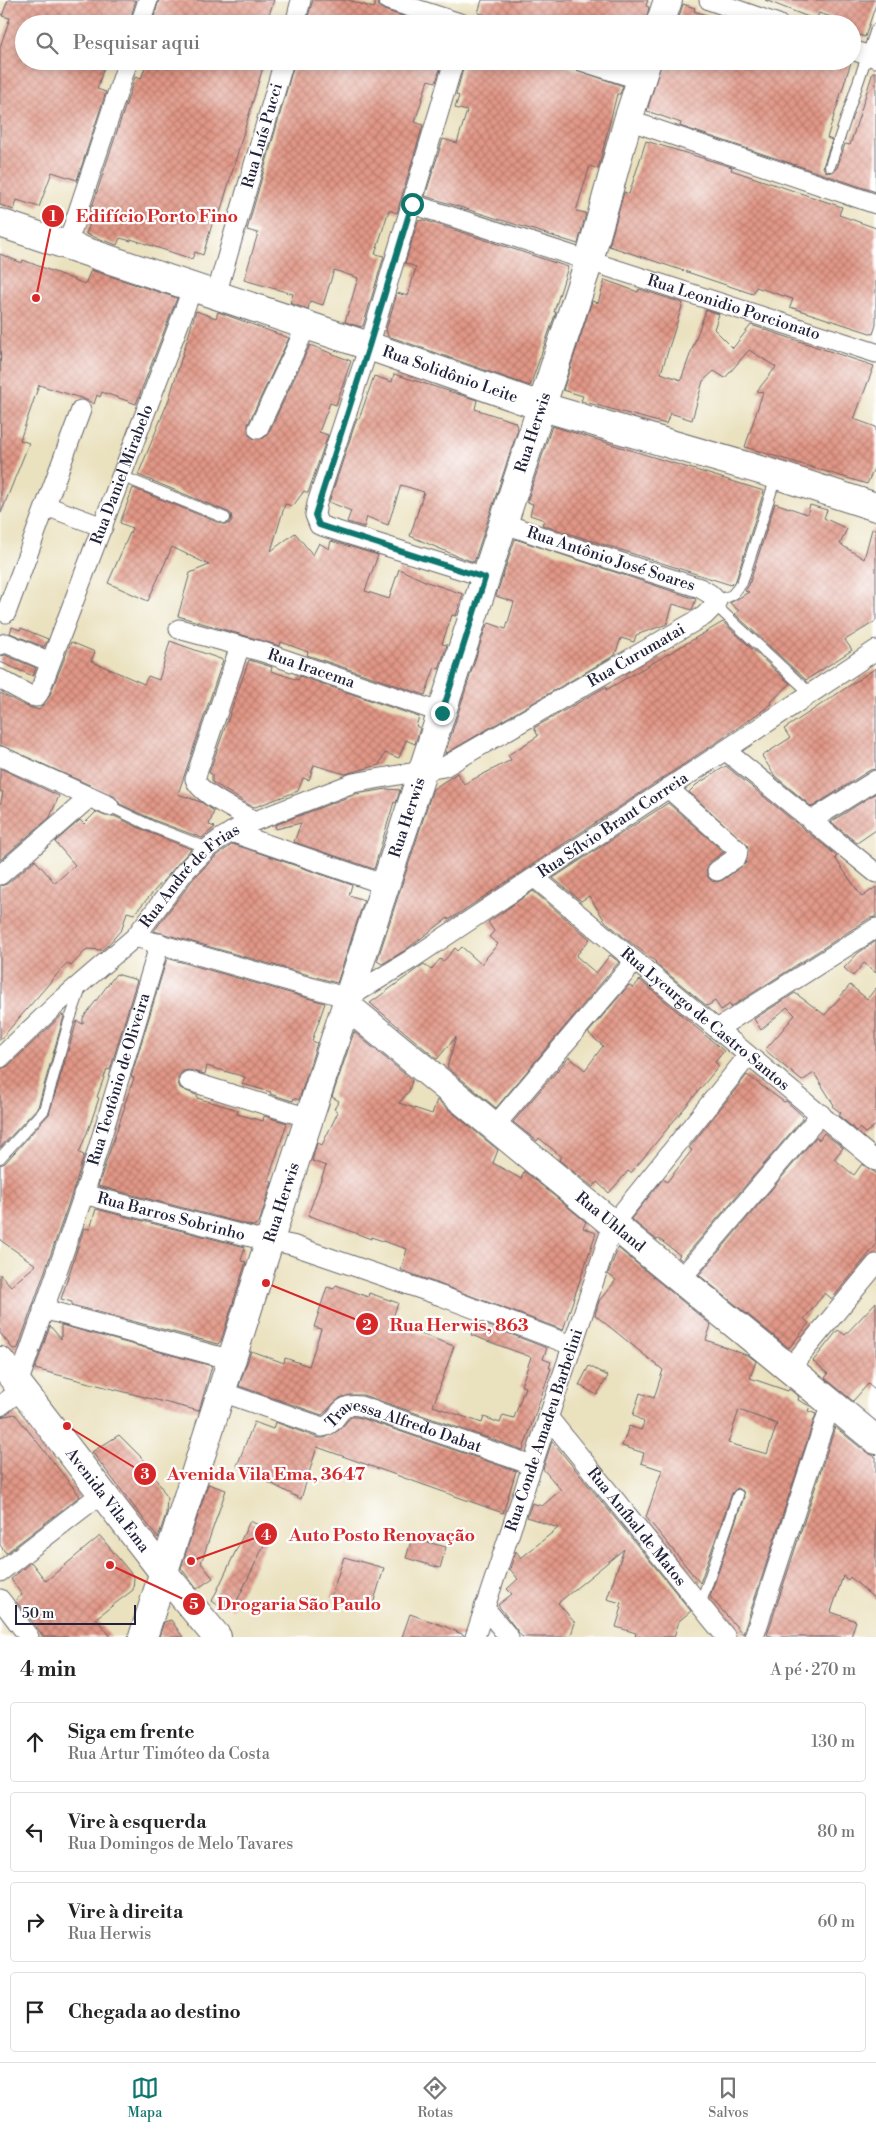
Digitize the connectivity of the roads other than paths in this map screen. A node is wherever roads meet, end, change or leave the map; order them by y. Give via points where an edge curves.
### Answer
1 (148, 0) edge
2 (302, 0) edge
3 (388, 0) edge
4 (668, 0) edge
5 (709, 0) edge
6 (143, 15) edge
7 (297, 15) edge
8 (435, 15) edge
9 (663, 15) edge
10 (752, 15) edge
11 (876, 29) edge
12 (865, 54) edge
13 (861, 67) edge
14 (125, 70) edge
15 (281, 70) edge
16 (451, 70) edge
17 (860, 70) edge
18 (644, 71) edge
19 (628, 120) junction
20 (830, 166) dead end
21 (412, 204) junction
22 (876, 204) edge
23 (0, 223) edge
24 (67, 245) junction
25 (589, 261) junction
26 (204, 291) junction
27 (307, 325) junction
28 (369, 346) junction
29 (876, 353) edge
30 (542, 407) junction
31 (81, 410) dead end
32 (258, 429) dead end
33 (777, 475) junction
34 (121, 476) junction
35 (46, 506) junction
36 (876, 507) edge
37 (225, 518) dead end
38 (503, 522) junction
39 (103, 527) junction
40 (485, 578) junction
41 (716, 603) junction
42 (6, 613) dead end
43 (179, 629) dead end
44 (0, 645) edge
45 (240, 646) junction
46 (876, 650) edge
47 (50, 662) junction
48 (0, 680) edge
49 (811, 694) junction
50 (442, 713) junction
51 (726, 751) junction
52 (0, 756) edge
53 (423, 770) junction
54 (876, 780) edge
55 (668, 788) junction
56 (90, 797) junction
57 (109, 806) joint
58 (812, 820) junction
59 (254, 821) junction
60 (231, 832) junction
61 (208, 848) junction
62 (717, 871) dead end
63 (876, 873) edge
64 (0, 876) edge
65 (534, 878) junction
66 (386, 885) junction
67 (876, 928) edge
68 (136, 937) junction
69 (160, 943) junction
70 (635, 962) junction
71 (83, 983) junction
72 (347, 1002) junction
73 (717, 1029) junction
74 (748, 1056) junction
75 (0, 1058) edge
76 (189, 1081) dead end
77 (821, 1114) junction
78 (309, 1118) junction
79 (494, 1128) junction
80 (873, 1153) edge
81 (0, 1158) edge
82 (83, 1194) junction
83 (613, 1224) junction
84 (270, 1241) junction
85 (876, 1264) edge
86 (680, 1280) junction
87 (44, 1309) junction
88 (571, 1345) junction
89 (232, 1360) junction
90 (0, 1361) edge
91 (790, 1368) junction
92 (20, 1387) junction
93 (222, 1392) junction
94 (831, 1403) junction
95 (0, 1406) edge
96 (548, 1417) junction
97 (876, 1440) edge
98 (532, 1465) junction
99 (102, 1493) junction
100 (738, 1495) dead end
101 (0, 1572) edge
102 (163, 1572) junction
103 (0, 1599) edge
104 (699, 1606) junction
105 (484, 1608) junction
106 (29, 1637) edge
107 (142, 1637) edge
108 (217, 1637) edge
109 (475, 1637) edge
110 (509, 1637) edge
111 (726, 1637) edge
112 (754, 1637) edge

1 - 6 street
2 - 7 street
3 - 8 street
4 - 9 main road
5 - 10 street
11 - 12 lane
12 - 13 lane
14 - 24 street
15 - 26 street, Rua Luís Pucci
16 - 21 street
17 - 20 lane
18 - 19 main road, Rua Herwis
19 - 22 street
19 - 25 main road, Rua Herwis
21 - 25 street, Rua Leonidio Porcionato
21 - 28 street
23 - 24 main road, Rua Solidônio Leite
24 - 26 main road, Rua Solidônio Leite
25 - 29 street, Rua Leonidio Porcionato
25 - 30 main road, Rua Herwis
26 - 27 main road, Rua Solidônio Leite
26 - 34 street, Rua Daniel Mirabelo
27 - 28 main road, Rua Solidônio Leite
27 - 32 street
28 - 30 main road, Rua Solidônio Leite
28 - 40 street via 317,503 315,515 319,525
30 - 33 main road, Rua Solidônio Leite
30 - 38 main road, Rua Herwis
31 - 35 street
33 - 36 main road, Rua Solidônio Leite
33 - 41 lane, Rua Curumatai via 742,583 732,595
34 - 37 lane
34 - 39 street, Rua Daniel Mirabelo
35 - 39 street
35 - 42 street
38 - 40 main road, Rua Herwis
38 - 41 street, Rua Antônio José Soares via 700,588
39 - 47 street, Rua Daniel Mirabelo
40 - 50 main road, Rua Herwis
41 - 49 lane, Rua Antônio José Soares
41 - 53 street, Rua Curumatai via 704,616 480,748 444,767
43 - 45 street, Rua Iracema
44 - 47 street via 6,643
45 - 50 street, Rua Iracema
45 - 59 street via 195,779 205,794
46 - 49 street, Rua Sílvio Brant Correia
47 - 48 street, Rua Daniel Mirabelo via 36,697
49 - 51 street, Rua Sílvio Brant Correia
50 - 53 main road, Rua Herwis
51 - 55 street, Rua Sílvio Brant Correia
51 - 58 street
52 - 56 street
53 - 59 street, Rua André de Frias via 354,783
53 - 66 main road, Rua Herwis
54 - 58 street
55 - 62 street via 738,850 737,857
55 - 65 street, Rua Sílvio Brant Correia
56 - 57 street
56 - 64 street
57 - 61 lane
58 - 63 street
59 - 60 street, Rua André de Frias
60 - 61 street, Rua André de Frias
60 - 66 street
61 - 68 street, Rua André de Frias via 185,871
65 - 70 street, Rua Lycurgo de Castro Santos
65 - 72 street, Rua Sílvio Brant Correia
66 - 72 main road, Rua Herwis
67 - 73 street
68 - 69 street
68 - 71 street, Rua André de Frias
69 - 72 street
69 - 82 street, Rua Teotônio de Oliveira
70 - 73 street, Rua Lycurgo de Castro Santos
70 - 79 street
71 - 75 street, Rua André de Frias
71 - 81 lane via 44,1110
72 - 78 main road, Rua Herwis
72 - 79 main road, Rua Uhland
73 - 74 street, Rua Lycurgo de Castro Santos
74 - 77 street, Rua Lycurgo de Castro Santos
74 - 83 street, Rua Conde Amadeu Barbelini
76 - 78 street
77 - 80 street, Rua Lycurgo de Castro Santos
77 - 86 street
78 - 84 main road, Rua Herwis
79 - 83 main road, Rua Uhland
82 - 84 street, Rua Barros Sobrinho
82 - 87 street, Rua Teotônio de Oliveira
83 - 86 main road, Rua Uhland
83 - 88 street, Rua Conde Amadeu Barbelini
84 - 88 street, Rua Barros Sobrinho via 292,1245
84 - 89 main road, Rua Herwis
85 - 91 street
86 - 91 main road, Rua Uhland
87 - 89 street
87 - 92 street, Rua Teotônio de Oliveira
88 - 96 street, Rua Conde Amadeu Barbelini
89 - 93 main road, Rua Herwis
90 - 92 main road, Avenida Vila Ema
91 - 94 main road, Rua Uhland
92 - 95 street
92 - 99 main road, Avenida Vila Ema
93 - 98 street, Travessa Alfredo Dabat via 322,1427 331,1424 345,1407 351,1404 360,1406
93 - 102 main road, Rua Herwis
94 - 97 main road, Rua Uhland
94 - 112 street
96 - 98 street, Rua Conde Amadeu Barbelini
96 - 104 street, Rua Aníbal de Matos
98 - 105 street, Rua Conde Amadeu Barbelini
99 - 101 street
99 - 102 main road, Avenida Vila Ema
100 - 104 lane
102 - 107 main road, Rua Herwis
102 - 108 main road, Avenida Vila Ema
103 - 106 street
104 - 111 street, Rua Aníbal de Matos
105 - 109 street, Rua Conde Amadeu Barbelini
105 - 110 street

